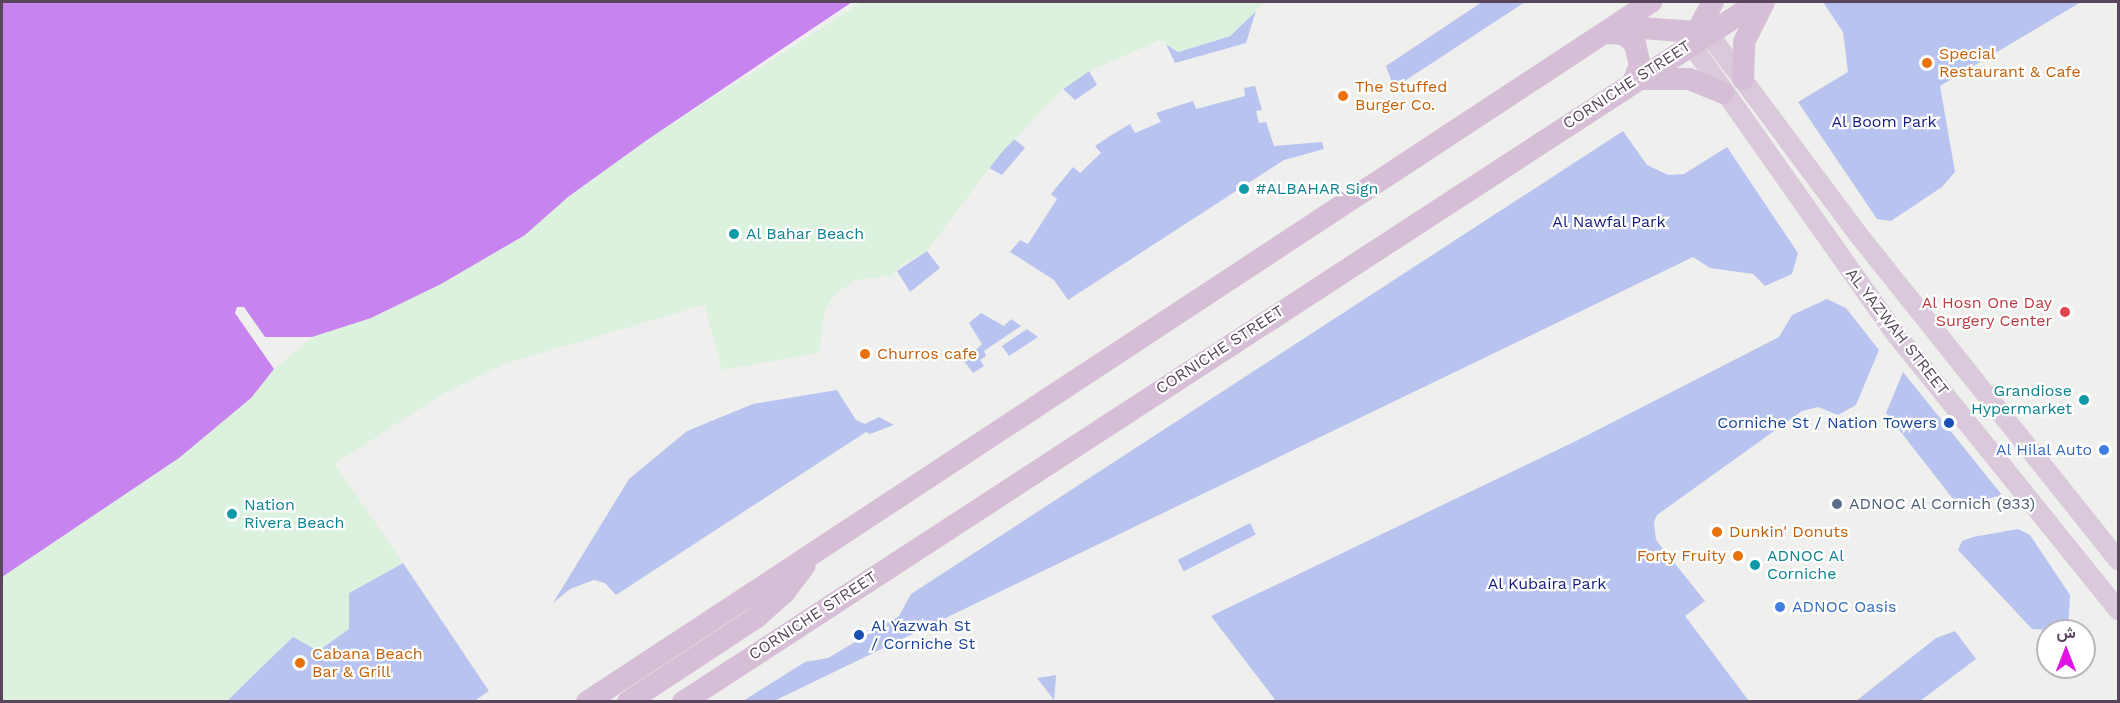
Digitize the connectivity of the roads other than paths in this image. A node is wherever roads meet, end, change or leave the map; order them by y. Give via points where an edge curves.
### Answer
1 (1652, 2) edge
2 (1713, 2) edge
3 (1758, 2) edge
4 (1764, 2) edge
5 (1610, 29) junction
6 (1698, 36) junction
7 (1743, 79) junction
8 (1634, 80) junction
9 (1723, 93) junction
10 (809, 556) junction
11 (2115, 556) edge
12 (2088, 571) junction
13 (2118, 610) edge
14 (587, 702) edge
15 (627, 702) edge
16 (683, 702) edge

1 - 5 main road
2 - 6 main road
3 - 6 main road, CORNICHE STREET
4 - 7 main road via 1744,42
5 - 6 main road
5 - 8 main road via 1635,44 1640,65
5 - 10 main road
6 - 7 street, AL YAZWAH STREET
6 - 8 main road, CORNICHE STREET
6 - 9 street, AL YAZWAH STREET
7 - 11 street, AL YAZWAH STREET via 1888,272
8 - 9 main road via 1689,79
8 - 16 main road, CORNICHE STREET
9 - 12 street, AL YAZWAH STREET via 1898,337
10 - 14 main road
10 - 15 main road via 792,584 769,607
11 - 12 street
12 - 13 street, AL YAZWAH STREET

